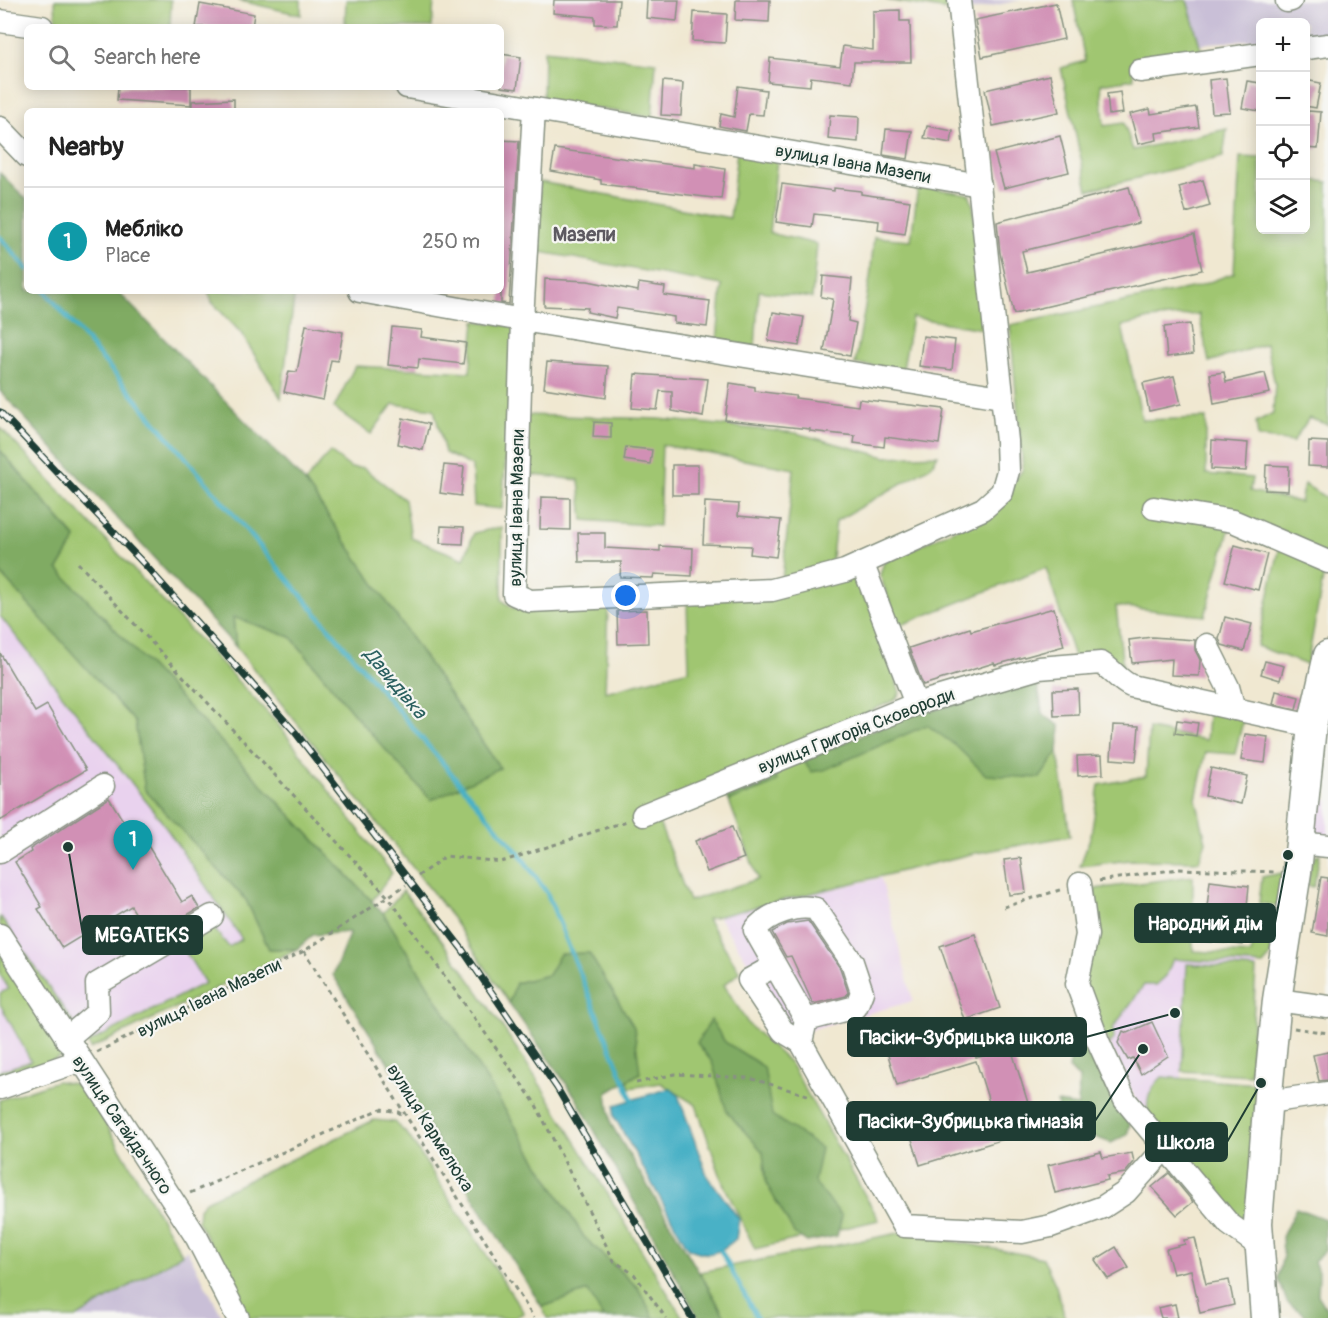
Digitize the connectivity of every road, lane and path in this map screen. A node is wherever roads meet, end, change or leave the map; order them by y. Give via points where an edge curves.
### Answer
1 (959, 0) edge
2 (0, 21) edge
3 (24, 24) edge
4 (1328, 45) edge
5 (1310, 47) edge
6 (1256, 55) edge
7 (1140, 71) dead end
8 (423, 90) edge
9 (534, 109) junction
10 (0, 128) edge
11 (24, 153) edge
12 (980, 185) junction
13 (377, 294) edge
14 (522, 320) junction
15 (1001, 397) junction
16 (1154, 508) dead end
17 (78, 562) dead end
18 (1328, 562) edge
19 (863, 565) junction
20 (1207, 645) dead end
21 (1328, 655) edge
22 (916, 704) junction
23 (1234, 710) junction
24 (1312, 726) junction
25 (103, 786) dead end
26 (643, 815) joint
27 (1299, 843) junction
28 (1328, 846) edge
29 (0, 852) edge
30 (1297, 872) junction
31 (418, 876) dead end
32 (1080, 884) junction
33 (406, 885) dead end
34 (389, 898) junction
35 (1004, 906) dead end
36 (212, 916) dead end
37 (0, 935) edge
38 (304, 951) junction
39 (774, 966) junction
40 (1277, 1000) junction
41 (1328, 1008) edge
42 (806, 1020) junction
43 (66, 1039) junction
44 (801, 1042) junction
45 (79, 1061) junction
46 (636, 1083) dead end
47 (0, 1089) edge
48 (1328, 1093) edge
49 (1268, 1101) junction
50 (833, 1103) junction
51 (408, 1119) junction
52 (1165, 1148) junction
53 (172, 1200) junction
54 (1258, 1245) junction
55 (238, 1318) edge
56 (534, 1318) edge
57 (666, 1318) edge
58 (1265, 1318) edge

1 - 12 street, вулиця Івана Мазепи
2 - 3 street
4 - 5 street
6 - 7 street
8 - 9 street, вулиця Івана Мазепи
9 - 12 street, вулиця Івана Мазепи
9 - 14 street
10 - 11 street
12 - 15 street, вулиця Івана Мазепи
13 - 14 street
14 - 15 street
14 - 19 street, вулиця Івана Мазепи via 514,585 514,594 519,598 530,601 771,590
15 - 19 street, вулиця Івана Мазепи via 1008,471 1002,492 983,509
16 - 18 street via 1233,521
17 - 34 path
19 - 22 street
20 - 23 street
21 - 24 main road
22 - 23 street, вулиця Григорія Сковороди via 1039,668 1101,663 1131,686
22 - 26 street, вулиця Григорія Сковороди
23 - 24 street, вулиця Григорія Сковороди
24 - 27 main road
25 - 29 street
26 - 31 path via 501,862 446,856
27 - 28 street
27 - 30 main road
30 - 32 path via 1178,869
30 - 40 main road
32 - 35 path
32 - 52 street via 1087,935 1077,984 1125,1100
33 - 34 path, вулиця Івана Мазепи
34 - 38 path, вулиця Івана Мазепи
34 - 57 path via 536,1103 614,1261 634,1274
36 - 43 street via 97,984 98,1011
37 - 43 street, вулиця Сагайдачного
38 - 45 path, вулиця Івана Мазепи
38 - 51 path, вулиця Кармелюка
39 - 42 street
39 - 42 street via 755,930 763,920 805,906 816,909 852,962 862,993 856,1007
39 - 44 street via 749,980 783,1031
40 - 41 street
40 - 49 main road
42 - 44 street
43 - 45 street, вулиця Сагайдачного
44 - 50 street
45 - 47 street
45 - 53 street, вулиця Сагайдачного
46 - 50 path via 675,1074 749,1078
48 - 49 street
49 - 54 main road
50 - 52 street via 904,1226 1022,1232 1051,1226 1103,1207 1126,1192
51 - 53 path via 398,1112 381,1109
51 - 56 path, вулиця Кармелюка
52 - 54 street via 1229,1224
53 - 55 street, вулиця Сагайдачного via 197,1238
54 - 58 main road

